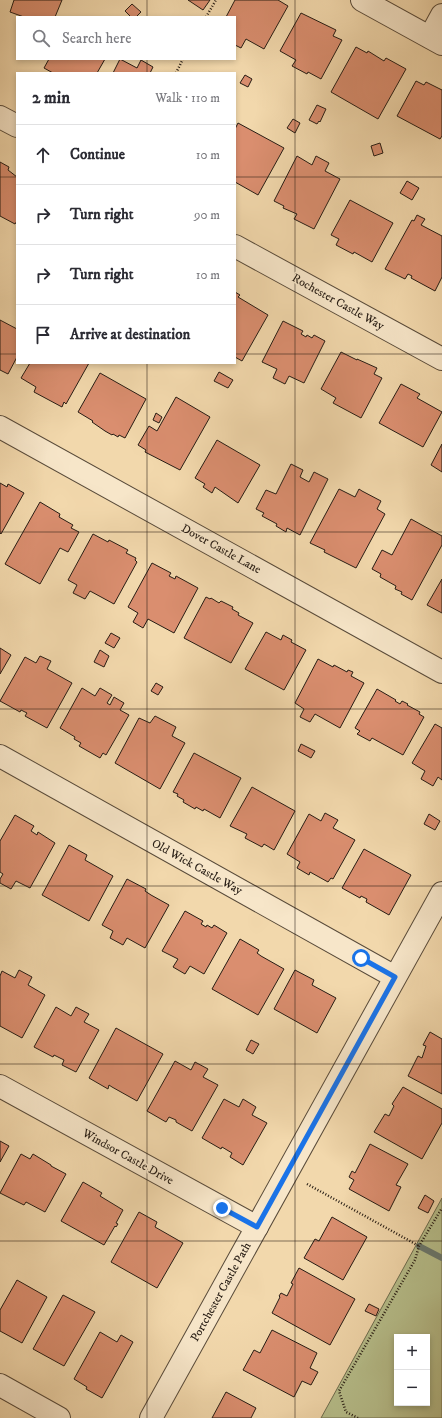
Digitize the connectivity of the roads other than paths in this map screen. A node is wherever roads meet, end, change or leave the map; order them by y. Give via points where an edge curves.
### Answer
1 (362, 0) edge
2 (442, 15) edge
3 (436, 40) edge
4 (0, 116) edge
5 (16, 125) edge
6 (236, 247) edge
7 (442, 359) edge
8 (0, 427) edge
9 (442, 672) edge
10 (0, 756) edge
11 (442, 893) edge
12 (395, 977) junction
13 (0, 1086) edge
14 (257, 1227) junction
15 (0, 1385) edge
16 (59, 1418) edge
17 (152, 1418) edge

1 - 3 street
2 - 3 street
4 - 5 street
6 - 7 street, Rochester Castle Way
8 - 9 street, Dover Castle Lane
10 - 12 street, Old Wick Castle Way
11 - 12 street, Portchester Castle Path
12 - 14 street, Portchester Castle Path
13 - 14 street, Windsor Castle Drive
14 - 17 street, Portchester Castle Path
15 - 16 street

